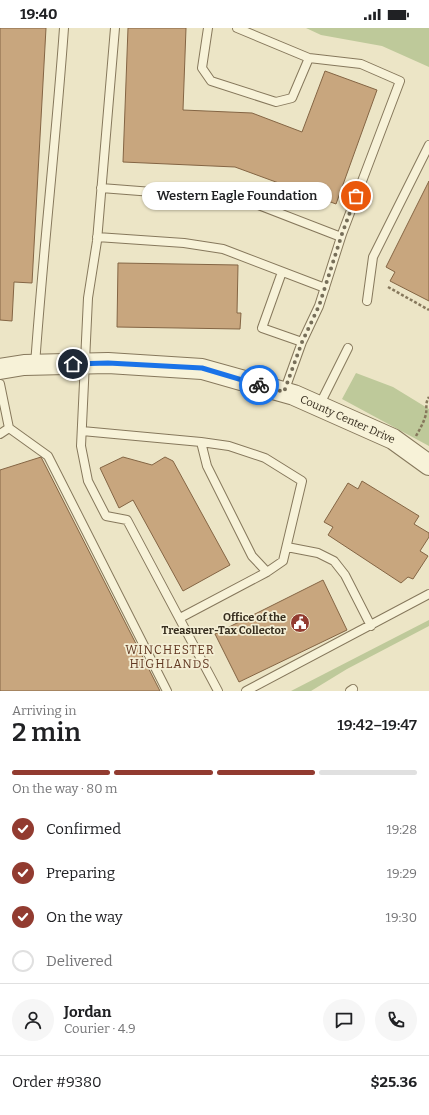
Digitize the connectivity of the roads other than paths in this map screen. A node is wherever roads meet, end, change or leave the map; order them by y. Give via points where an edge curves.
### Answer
1 (64, 28) edge
2 (115, 28) edge
3 (208, 28) edge
4 (237, 28) edge
5 (309, 58) junction
6 (429, 145) edge
7 (101, 188) junction
8 (97, 237) junction
9 (341, 238) junction
10 (282, 272) junction
11 (325, 288) junction
12 (367, 301) dead end
13 (302, 342) junction
14 (348, 348) dead end
15 (86, 363) junction
16 (35, 365) junction
17 (0, 369) edge
18 (0, 384) edge
19 (284, 392) junction
20 (319, 406) junction
21 (9, 428) junction
22 (82, 431) junction
23 (0, 434) edge
24 (201, 442) junction
25 (429, 465) edge
26 (287, 547) junction
27 (267, 572) junction
28 (429, 594) edge
29 (180, 618) junction
30 (371, 626) junction
31 (167, 691) edge
32 (218, 691) edge
33 (246, 691) edge

1 - 16 lane
2 - 7 lane
3 - 5 lane via 202,68 211,81 276,102 292,98
4 - 5 lane
5 - 9 lane via 361,64 400,81
6 - 12 lane via 373,257
7 - 8 lane
7 - 9 lane via 243,199
8 - 10 lane via 184,243 223,249
8 - 15 lane via 88,298
9 - 11 lane
10 - 11 lane
10 - 13 lane via 262,328
11 - 13 lane
13 - 19 lane
14 - 20 lane
15 - 16 street, County Center Drive
15 - 19 street, County Center Drive via 202,368
15 - 22 lane
16 - 17 street, County Center Drive
18 - 21 lane
19 - 20 street, County Center Drive
20 - 25 street, County Center Drive via 393,439
21 - 23 lane
21 - 31 lane via 48,456
22 - 24 lane
22 - 29 lane via 84,469 106,516 127,520
24 - 26 lane via 229,446 265,458 302,481
24 - 27 lane via 207,466 248,549
26 - 27 lane via 283,561
26 - 30 lane via 318,553 334,561 345,575
27 - 29 lane
28 - 30 lane
29 - 32 lane
30 - 33 lane

